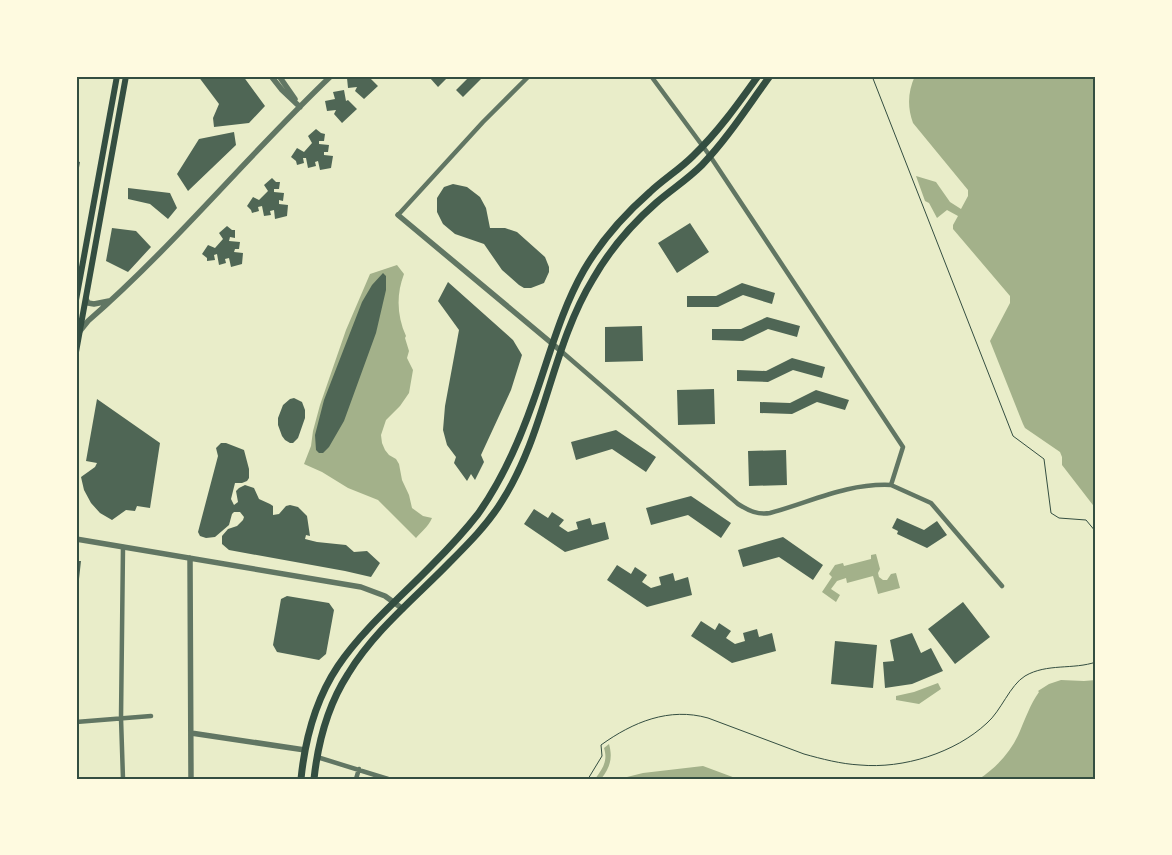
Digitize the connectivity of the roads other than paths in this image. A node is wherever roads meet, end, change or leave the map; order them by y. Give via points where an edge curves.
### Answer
1 (117, 76) edge
2 (126, 76) edge
3 (271, 76) edge
4 (279, 76) edge
5 (331, 76) edge
6 (529, 76) edge
7 (651, 76) edge
8 (758, 76) edge
9 (770, 76) edge
10 (300, 107) junction
11 (703, 147) junction
12 (710, 156) junction
13 (398, 215) joint
14 (113, 299) junction
15 (76, 300) edge
16 (86, 300) junction
17 (80, 330) junction
18 (552, 343) junction
19 (561, 351) junction
20 (76, 352) edge
21 (891, 485) junction
22 (76, 539) edge
23 (123, 547) junction
24 (190, 558) junction
25 (1002, 586) dead end
26 (395, 602) junction
27 (403, 609) junction
28 (151, 716) dead end
29 (121, 718) junction
30 (76, 722) edge
31 (191, 732) junction
32 (305, 750) junction
33 (317, 757) junction
34 (359, 769) junction
35 (123, 779) edge
36 (191, 779) edge
37 (300, 779) edge
38 (314, 779) edge
39 (356, 779) edge
40 (388, 779) edge

1 - 15 main road
2 - 16 main road
3 - 10 street
4 - 10 street
5 - 10 street
6 - 13 street
7 - 11 street
8 - 11 main road
9 - 12 main road
10 - 14 street
11 - 12 street
11 - 18 main road via 649,192 591,258
12 - 19 main road via 645,213 615,247 587,289
12 - 21 street via 903,446
13 - 18 street
14 - 16 street via 94,304
14 - 17 street
16 - 17 main road
17 - 20 main road
18 - 19 street
18 - 26 main road via 515,449 492,493 453,542
19 - 21 street via 748,510 764,514 843,489
19 - 27 main road via 540,419 502,500 485,524
21 - 25 street via 926,499 934,506
22 - 23 street
23 - 24 street
23 - 29 street
24 - 26 street via 361,588
24 - 31 street
26 - 27 street
26 - 32 main road via 338,666 320,700
27 - 33 main road via 348,673 330,709
28 - 29 street
29 - 30 street
29 - 35 street
31 - 32 street
31 - 36 street
32 - 37 main road
33 - 34 street
33 - 38 main road
34 - 39 street
34 - 40 street

